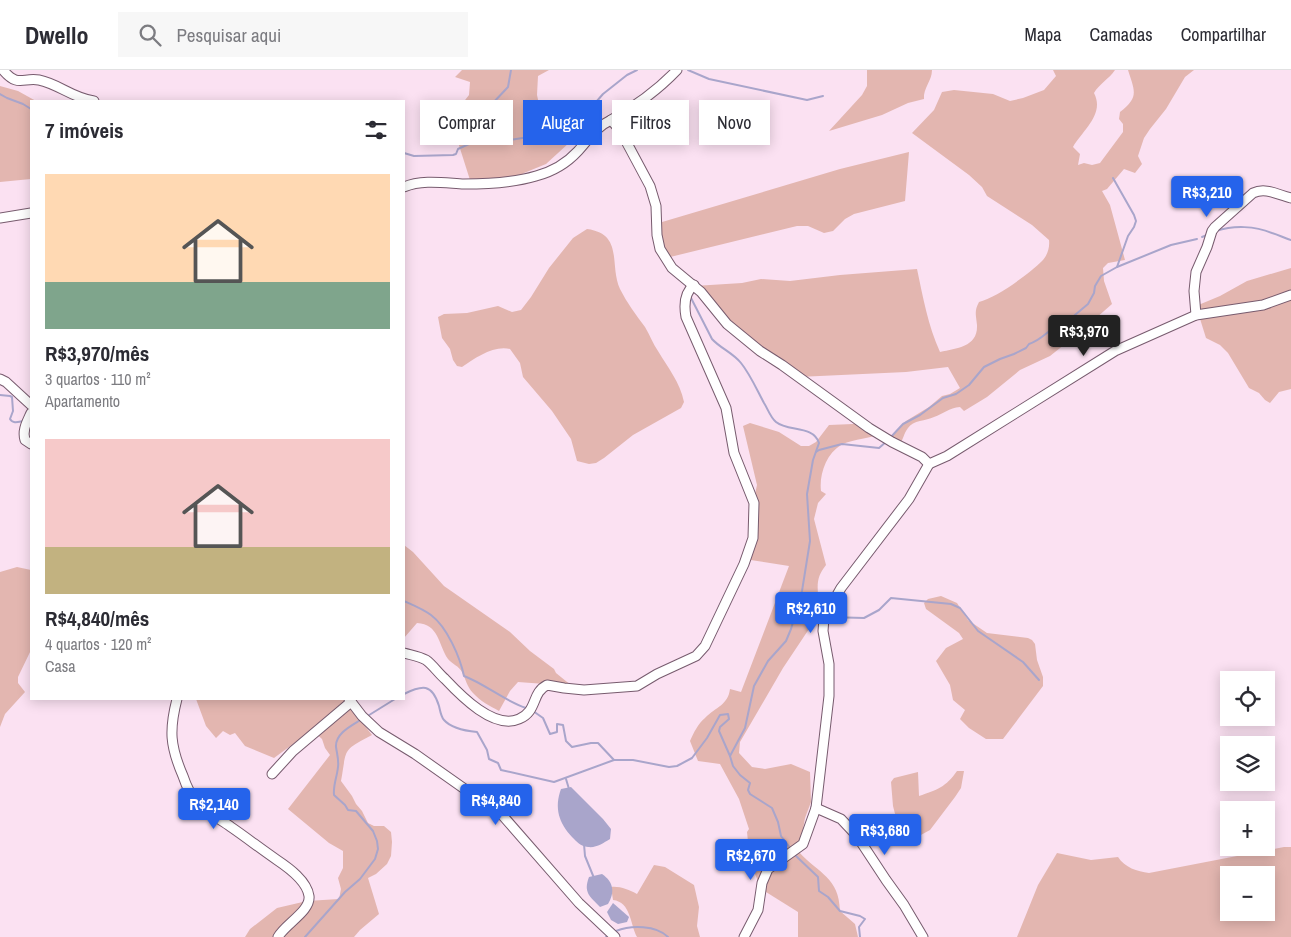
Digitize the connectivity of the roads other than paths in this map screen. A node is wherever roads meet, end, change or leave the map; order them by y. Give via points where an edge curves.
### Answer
1 (4, 70) edge
2 (676, 70) edge
3 (88, 100) edge
4 (611, 120) junction
5 (405, 187) edge
6 (1291, 198) edge
7 (30, 213) edge
8 (0, 218) edge
9 (694, 285) junction
10 (1291, 295) edge
11 (1196, 315) junction
12 (0, 379) edge
13 (30, 404) edge
14 (30, 415) edge
15 (30, 443) edge
16 (930, 464) junction
17 (405, 653) edge
18 (177, 700) edge
19 (350, 700) edge
20 (272, 774) dead end
21 (816, 808) junction
22 (278, 937) edge
23 (616, 937) edge
24 (744, 937) edge
25 (923, 937) edge

1 - 3 street via 16,80 40,80
2 - 4 street via 644,100
4 - 5 street via 598,127 566,162 537,176 512,182
4 - 9 street via 620,130 650,186 656,206 657,235 664,257 672,268
6 - 11 street via 1258,190 1216,227 1196,272
7 - 8 street
9 - 16 street via 727,324 760,352 868,428
9 - 17 street via 687,292 686,317 726,408 734,453 754,503 753,538 747,557 703,650 686,662 636,686 584,690 547,685 538,692 528,713 511,721 486,715 428,662
10 - 11 street via 1263,305
11 - 16 street via 1115,351
12 - 13 street
14 - 15 street via 24,435
16 - 21 street via 909,499 841,588 824,618 829,696
18 - 22 street via 171,732 173,752 196,802 285,865 307,890 308,905
19 - 20 street
19 - 23 street via 362,716 387,738 503,816 579,903
21 - 24 street via 800,848 768,869 762,883 758,910
21 - 25 street via 841,819 858,836

